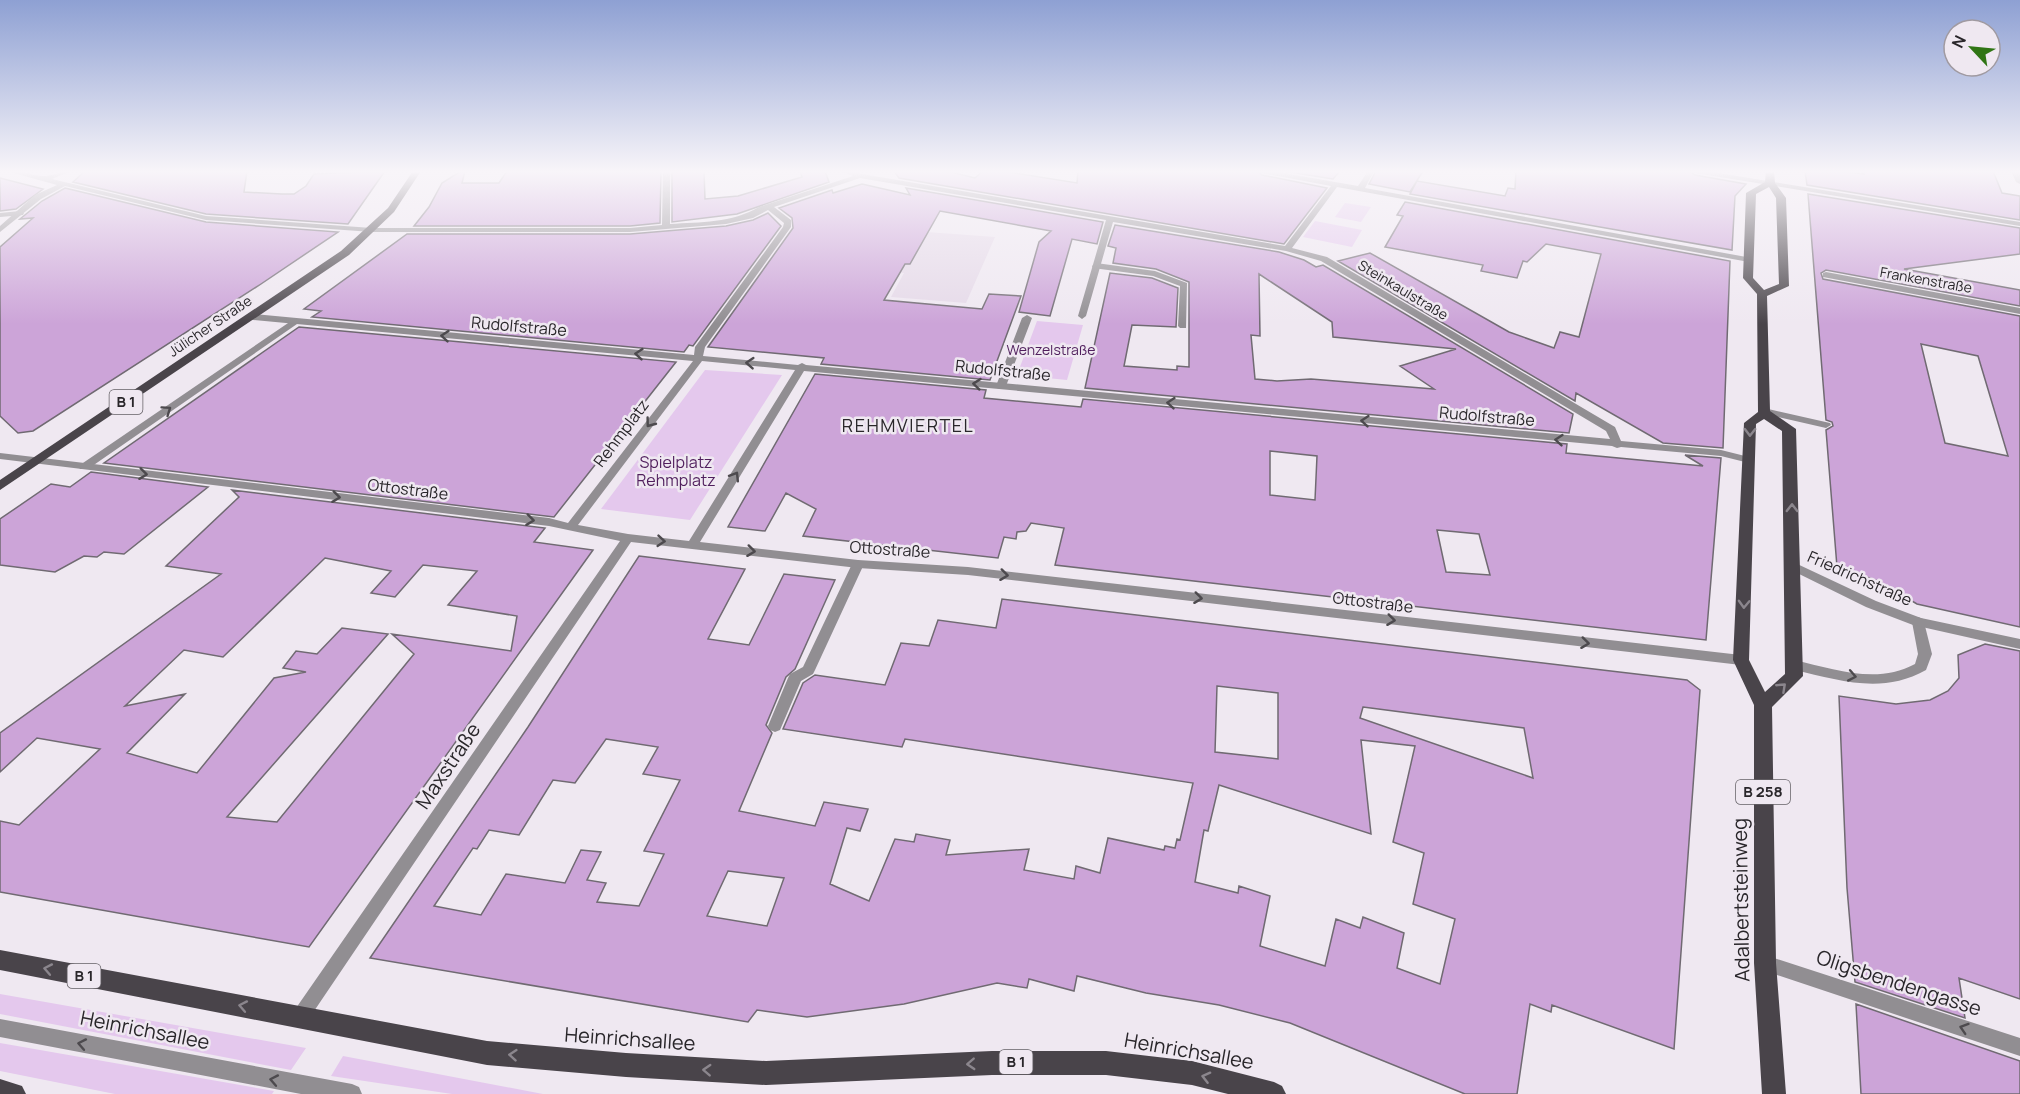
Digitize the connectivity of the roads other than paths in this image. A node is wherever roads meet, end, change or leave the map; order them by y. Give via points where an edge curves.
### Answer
1 (262, 222) edge
2 (379, 222) edge
3 (666, 222) edge
4 (713, 222) edge
5 (788, 222) edge
6 (1109, 222) edge
7 (1128, 222) edge
8 (1307, 222) edge
9 (1541, 222) edge
10 (1750, 222) edge
11 (1782, 222) edge
12 (666, 227) junction
13 (372, 230) junction
14 (1287, 249) junction
15 (1749, 260) junction
16 (1096, 266) junction
17 (1826, 275) dead end
18 (1762, 294) junction
19 (2020, 311) edge
20 (1082, 316) dead end
21 (254, 317) junction
22 (1027, 318) dead end
23 (294, 322) junction
24 (1184, 326) dead end
25 (698, 360) junction
26 (802, 366) junction
27 (1001, 386) junction
28 (1764, 412) junction
29 (1826, 425) dead end
30 (1617, 445) junction
31 (0, 456) edge
32 (1749, 460) junction
33 (37, 461) junction
34 (84, 467) junction
35 (0, 486) edge
36 (571, 526) junction
37 (628, 538) junction
38 (693, 544) junction
39 (858, 564) junction
40 (1793, 566) junction
41 (1918, 622) junction
42 (2020, 644) edge
43 (1741, 660) junction
44 (1794, 665) junction
45 (1763, 705) junction
46 (775, 726) dead end
47 (0, 960) edge
48 (1765, 963) junction
49 (300, 1017) junction
50 (0, 1028) edge
51 (2020, 1047) edge
52 (0, 1091) edge
53 (1269, 1092) edge
54 (14, 1094) edge
55 (352, 1094) edge
56 (1225, 1094) edge
57 (1774, 1094) edge

1 - 13 street
2 - 13 main road, Jülicher Straße / B 1
3 - 12 street
4 - 12 street
5 - 25 street, Rehmplatz via 700,347
6 - 16 street
7 - 14 street, Steinkaulstraße
8 - 14 street
9 - 15 street
10 - 15 main road
11 - 18 main road via 1784,286
12 - 13 street
13 - 21 main road, Jülicher Straße / B 1
14 - 30 street, Steinkaulstraße via 1324,259 1581,411 1611,429
15 - 18 main road via 1748,278
16 - 20 street
16 - 24 street via 1155,274 1185,285
17 - 19 street, Frankenstraße
18 - 28 main road
21 - 23 street, Rudolfstraße
21 - 33 main road, Jülicher Straße / B 1
22 - 27 street
25 -> 23 street, Rudolfstraße
34 -> 23 street
26 -> 25 street, Rudolfstraße
25 -> 36 street, Rehmplatz
27 -> 26 street, Rudolfstraße
38 -> 26 street
30 -> 27 street, Rudolfstraße
28 - 29 street
28 -> 32 main road, Adalbertsteinweg / B 258 via 1750,420
40 -> 28 main road via 1790,429
30 - 32 street, Rudolfstraße via 1721,453
31 - 33 street, Ottostraße
32 -> 43 main road, Adalbertsteinweg / B 258
33 - 34 street, Ottostraße
33 - 35 main road, Jülicher Straße / B 1
34 -> 36 street, Ottostraße
36 - 37 street, Ottostraße
37 -> 38 street, Ottostraße
37 - 49 street, Maxstraße
38 -> 39 street, Ottostraße
39 -> 43 street, Ottostraße via 968,571
39 - 46 street via 808,670 795,678
40 - 41 street, Friedrichstraße
40 - 44 main road
41 - 42 street, Friedrichstraße
44 -> 41 street via 1867,679 1909,676 1922,667 1925,654
43 - 45 main road, Adalbertsteinweg / B 258
45 -> 44 main road via 1794,676
45 - 48 main road, Adalbertsteinweg / B 258
49 -> 47 main road, Heinrichsallee / B 1
51 -> 48 street, Oligsbendengasse
48 - 57 main road, Adalbertsteinweg / B 258
53 -> 49 main road, Heinrichsallee / B 1 via 1192,1073 1106,1063 992,1063 766,1073 626,1065 488,1053
55 -> 50 street, Heinrichsallee
52 - 54 main road
53 - 56 street, Heinrichsallee

